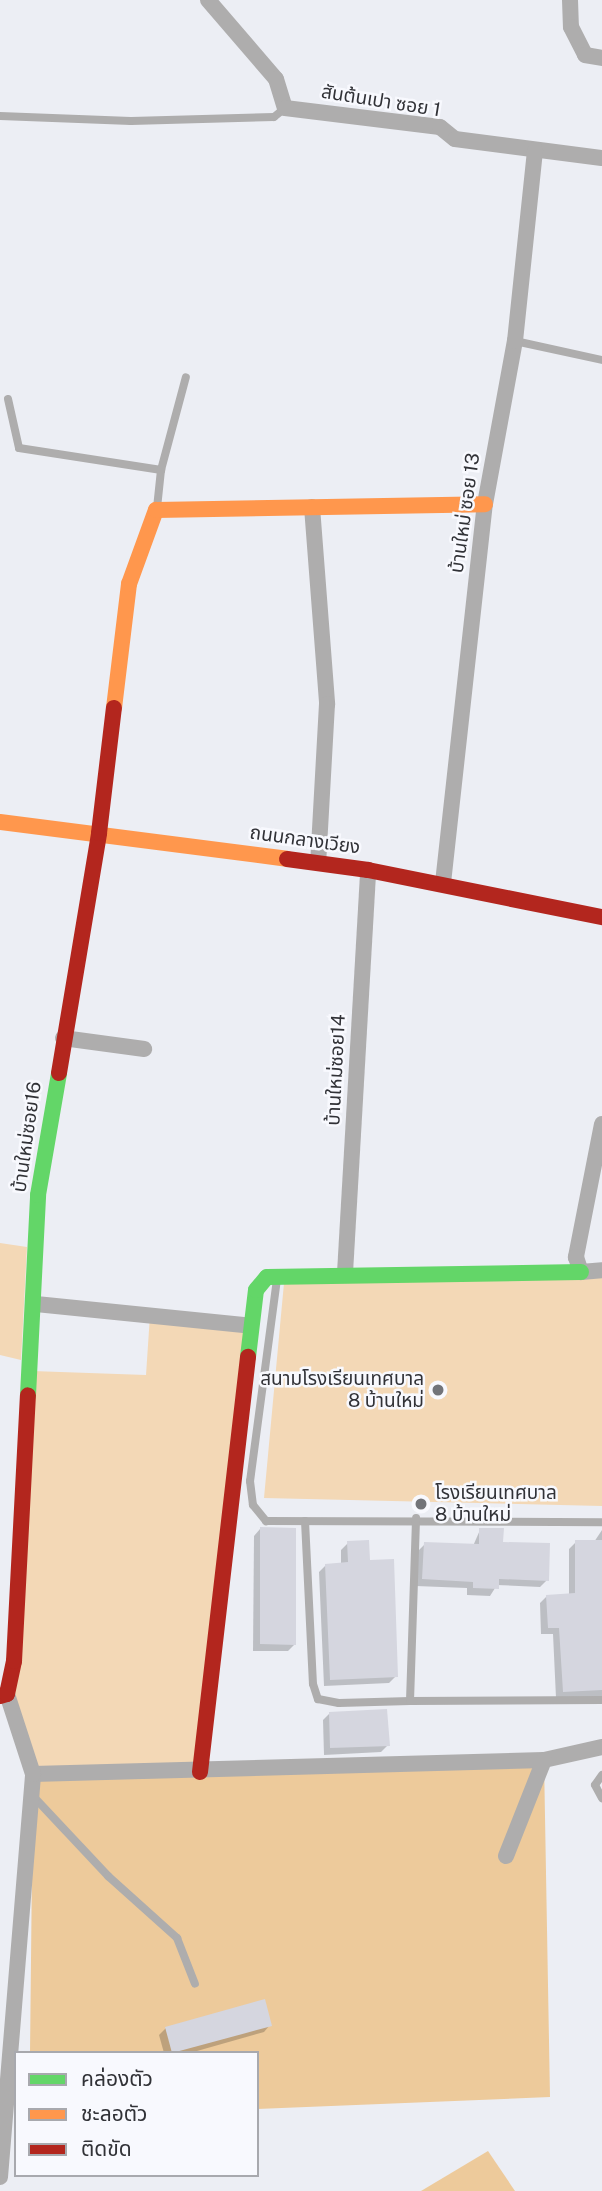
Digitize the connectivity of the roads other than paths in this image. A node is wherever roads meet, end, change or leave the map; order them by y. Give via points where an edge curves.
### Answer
1 (208, 0) edge
2 (570, 0) edge
3 (602, 58) edge
4 (285, 108) junction
5 (0, 116) edge
6 (535, 150) junction
7 (602, 158) edge
8 (514, 341) junction
9 (602, 360) edge
10 (186, 377) dead end
11 (8, 398) dead end
12 (161, 470) junction
13 (485, 503) junction
14 (312, 507) junction
15 (156, 510) junction
16 (0, 822) edge
17 (99, 833) junction
18 (318, 863) junction
19 (369, 870) junction
20 (443, 883) junction
21 (602, 917) edge
22 (63, 1038) junction
23 (144, 1049) dead end
24 (602, 1124) edge
25 (602, 1270) edge
26 (581, 1272) junction
27 (345, 1273) junction
28 (277, 1276) junction
29 (36, 1304) junction
30 (251, 1326) junction
31 (416, 1518) junction
32 (305, 1521) junction
33 (602, 1522) edge
34 (3, 1695) edge
35 (410, 1700) junction
36 (602, 1700) edge
37 (602, 1747) edge
38 (544, 1760) junction
39 (200, 1772) junction
40 (33, 1774) junction
41 (602, 1775) edge
42 (31, 1793) junction
43 (602, 1798) edge
44 (506, 1856) dead end
45 (195, 1984) dead end
46 (3, 2182) edge

1 - 4 street via 276,79
2 - 3 street via 571,27 585,55
4 - 5 lane via 274,117 131,121
4 - 6 street, สันต้นเปา ซอย 1 via 440,127 455,139
6 - 7 street, สันต้นเปา ซอย 1
6 - 8 street, บ้านใหม่ ซอย 13
8 - 9 lane
8 - 13 street, บ้านใหม่ ซอย 13
10 - 12 lane
11 - 12 lane via 19,447
12 - 15 lane
13 - 14 street
13 - 20 street, บ้านใหม่ ซอย 13
14 - 15 street
14 - 18 street via 327,704
15 - 17 street, บ้านใหม่ซอย16 via 129,584
16 - 17 street, ถนนกลางเวียง
17 - 18 street, ถนนกลางเวียง
17 - 22 street, บ้านใหม่ซอย16
18 - 19 street, ถนนกลางเวียง
19 - 20 street, ถนนกลางเวียง
19 - 27 street, บ้านใหม่ซอย14
20 - 21 street, ถนนกลางเวียง
22 - 23 street
22 - 29 street, บ้านใหม่ซอย16 via 38,1195
24 - 26 street via 576,1257
25 - 26 street
26 - 27 street
27 - 28 street
28 - 30 street via 267,1277 256,1290
28 - 32 lane via 251,1493 253,1505 266,1521
29 - 30 street
29 - 34 street, บ้านใหม่ซอย16 via 14,1661
30 - 39 street
31 - 32 lane
31 - 33 lane
31 - 35 lane
32 - 35 lane via 309,1657 318,1699
34 - 40 street
35 - 36 lane
37 - 38 street
38 - 39 street
38 - 44 street
39 - 40 street
40 - 42 street
41 - 43 lane via 595,1785
42 - 45 lane via 108,1876 177,1938
42 - 46 street

